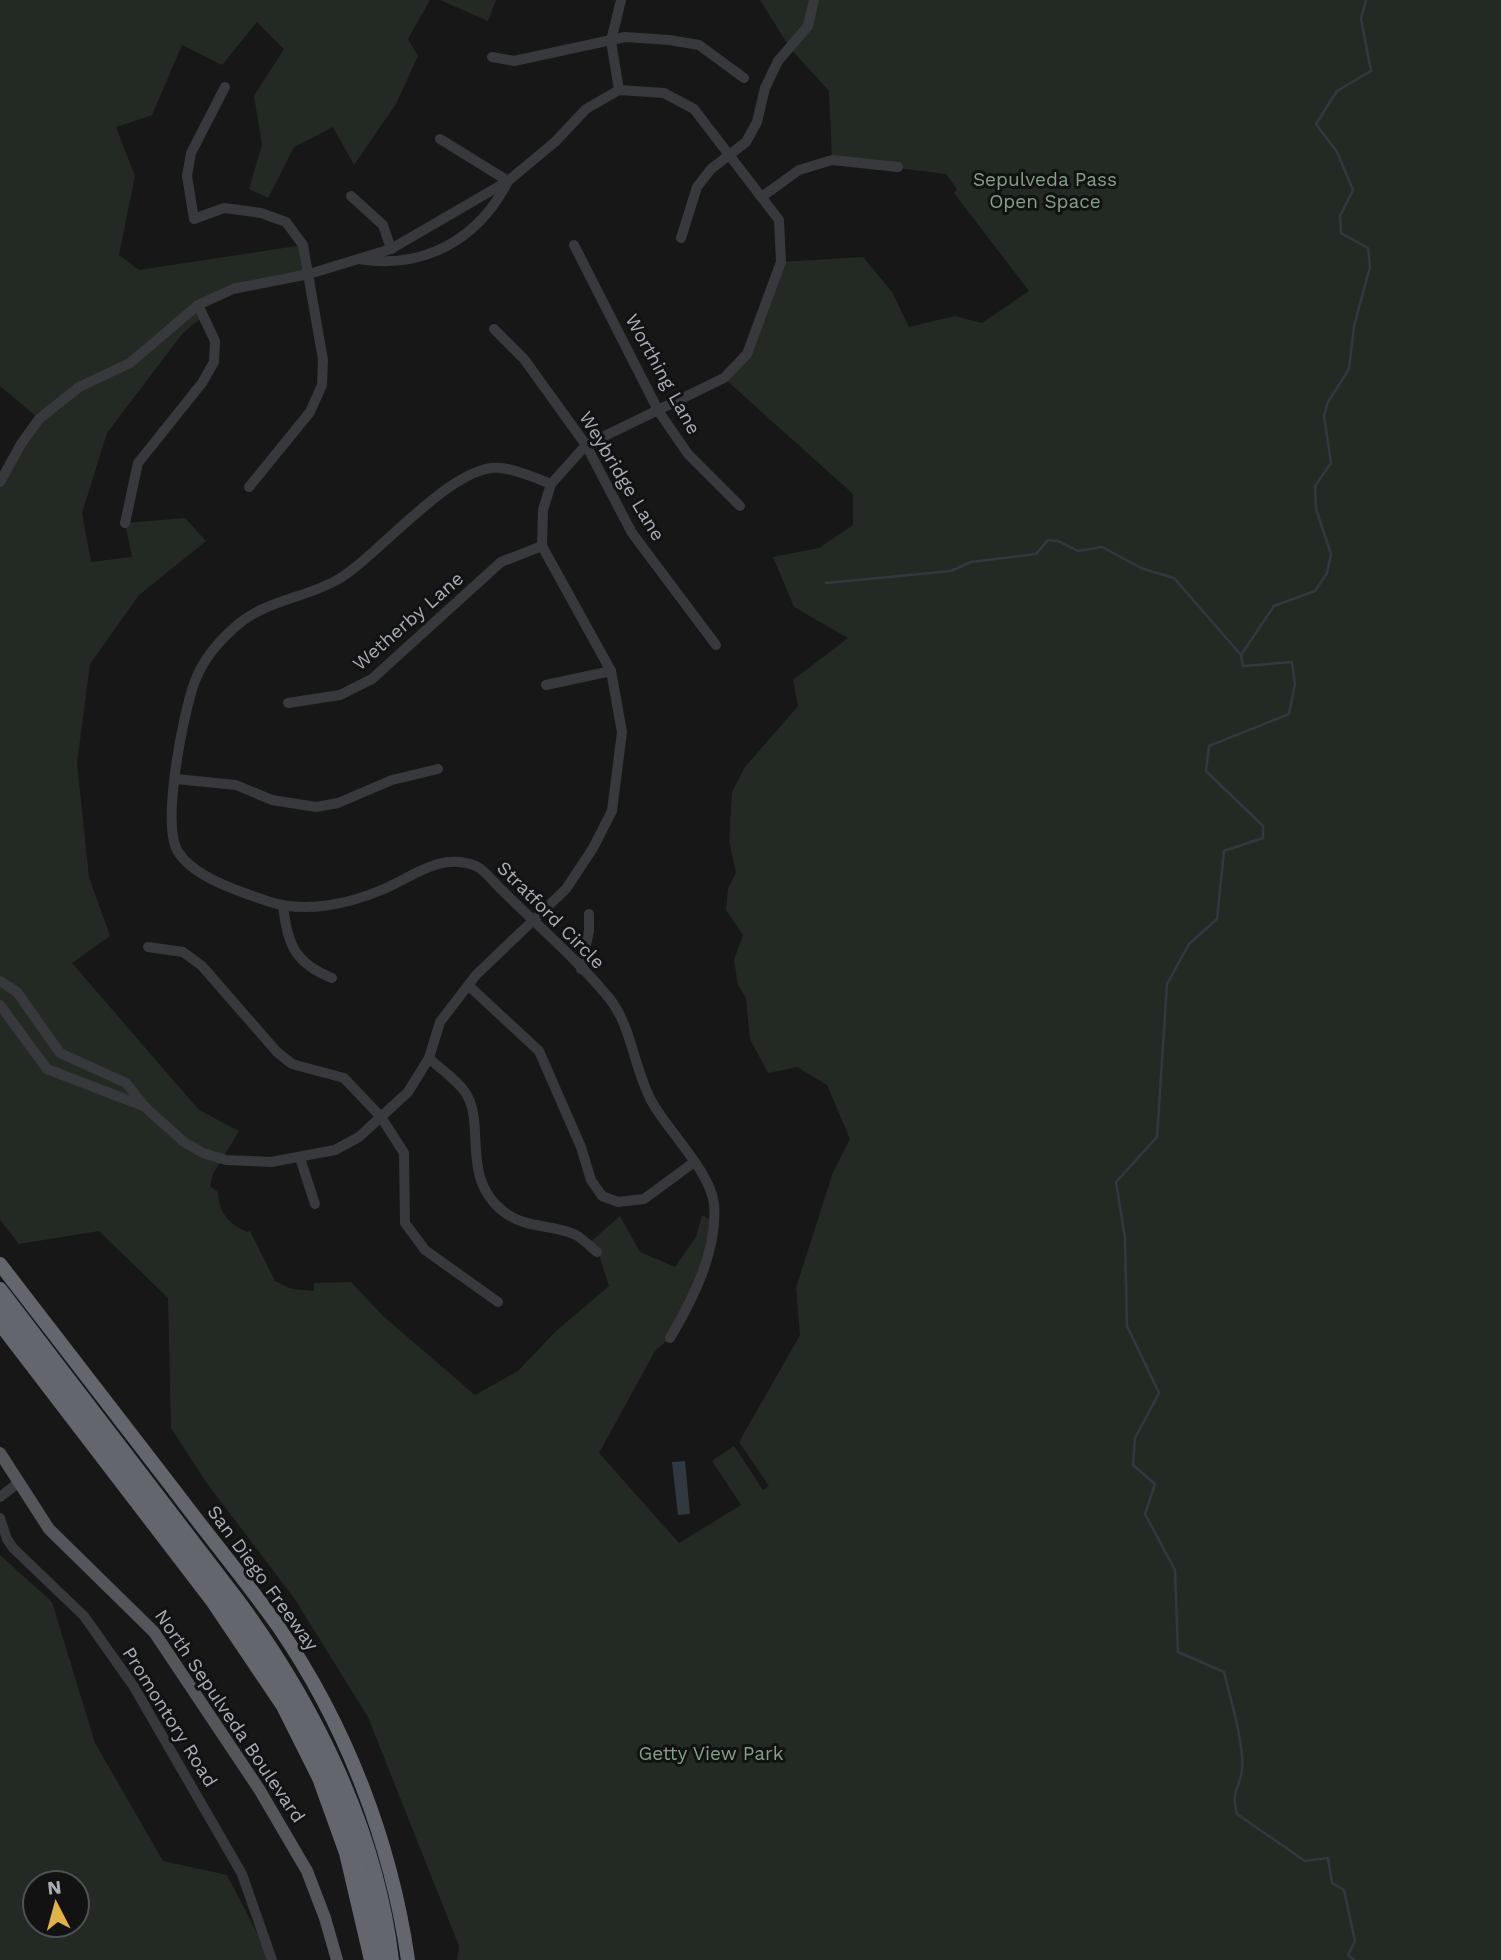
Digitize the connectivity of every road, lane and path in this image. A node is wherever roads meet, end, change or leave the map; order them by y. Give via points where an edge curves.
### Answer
1 (621, 0) edge
2 (814, 0) edge
3 (611, 41) junction
4 (492, 57) dead end
5 (744, 78) dead end
6 (225, 87) dead end
7 (619, 90) junction
8 (440, 139) dead end
9 (731, 154) junction
10 (898, 167) dead end
11 (508, 181) junction
12 (351, 196) dead end
13 (763, 196) junction
14 (681, 238) dead end
15 (574, 245) dead end
16 (391, 248) junction
17 (357, 259) junction
18 (309, 274) junction
19 (198, 304) junction
20 (494, 330) dead end
21 (659, 412) junction
22 (586, 445) junction
23 (0, 482) edge
24 (551, 484) junction
25 (249, 488) dead end
26 (740, 506) dead end
27 (125, 523) dead end
28 (542, 547) junction
29 (716, 645) dead end
30 (611, 671) junction
31 (546, 685) dead end
32 (288, 703) dead end
33 (438, 769) dead end
34 (176, 779) junction
35 (283, 905) junction
36 (589, 914) dead end
37 (533, 921) junction
38 (148, 947) dead end
39 (581, 969) junction
40 (332, 978) dead end
41 (0, 981) edge
42 (469, 986) junction
43 (0, 1005) edge
44 (429, 1058) junction
45 (146, 1108) junction
46 (381, 1117) junction
47 (300, 1158) junction
48 (693, 1163) junction
49 (315, 1204) dead end
50 (597, 1252) dead end
51 (0, 1264) edge
52 (0, 1289) edge
53 (498, 1302) dead end
54 (0, 1307) edge
55 (0, 1324) edge
56 (670, 1338) dead end
57 (0, 1453) edge
58 (18, 1483) junction
59 (0, 1497) edge
60 (0, 1518) edge
61 (272, 1960) edge
62 (337, 1960) edge
63 (371, 1960) edge
64 (382, 1960) edge
65 (392, 1960) edge
66 (408, 1960) edge

1 - 3 street
2 - 9 street via 808,26 778,61 765,88 757,122 746,142
3 - 4 street via 514,61
3 - 5 street via 625,37 699,45
3 - 7 street
6 - 18 street via 191,153 187,176 194,219 224,208 286,222 303,245
7 - 9 street via 664,93 694,109
7 - 11 street via 586,109
8 - 11 street
9 - 13 street
9 - 14 street via 710,169 697,187
10 - 13 street via 832,160 799,170
11 - 16 street
11 - 17 street via 483,220 447,248 403,261
12 - 16 street via 383,225
13 - 21 street via 779,220 781,262 747,354 724,378
15 - 21 street, Worthing Lane
16 - 17 street
17 - 18 street
18 - 19 street via 233,289
18 - 25 street via 323,360 322,385 310,412
19 - 23 street via 130,363 79,387 39,419
19 - 27 street via 215,341 214,362 138,463
20 - 22 street, Weybridge Lane via 524,359
21 - 22 street
21 - 26 street, Worthing Lane via 688,454
22 - 24 street
22 - 29 street, Weybridge Lane via 632,533
24 - 28 street via 543,510
24 - 34 street, Stratford Circle via 499,467 473,472 342,577 317,590 268,604 237,625 211,652 196,678 183,724
28 - 30 street
28 - 32 street, Wetherby Lane via 501,562 372,679 340,695
30 - 31 street
30 - 37 street via 622,732 612,811 566,889
33 - 34 street via 316,807 272,800 236,785
34 - 35 street, Stratford Circle via 170,832 178,852 196,870
35 - 37 street, Stratford Circle via 331,905 362,897 424,867 446,862 477,866
35 - 40 street via 286,935 294,951 313,970
36 - 39 street
37 - 39 street, Stratford Circle
37 - 42 street
38 - 46 street via 183,952 202,967 277,1052 292,1064 344,1078
39 - 48 street, Stratford Circle via 611,1000 653,1104
41 - 45 street via 17,992 60,1053 126,1083
42 - 44 street via 440,1021
42 - 48 street via 538,1051 602,1196 618,1202 644,1199
43 - 45 street via 47,1069
44 - 46 street via 408,1092
44 - 50 street via 465,1093 477,1170 504,1212 528,1224 575,1235
45 - 47 street via 203,1153 246,1163
46 - 47 street via 335,1150
46 - 53 street via 404,1153 405,1223 425,1250
47 - 49 street
48 - 56 street, Stratford Circle via 713,1199 714,1222 688,1307
51 - 66 highway, San Diego Freeway via 230,1562 300,1662 340,1736 372,1814
52 - 65 highway via 247,1612 296,1688 355,1814
54 - 64 highway via 242,1622 281,1681 347,1823
55 - 63 highway via 220,1611 283,1706 319,1778 346,1853
57 - 58 main road, North Sepulveda Boulevard
58 - 59 street
58 - 62 main road, North Sepulveda Boulevard via 65,1546 140,1616 165,1648 296,1851 317,1894
60 - 61 street, Promontory Road via 13,1548 84,1616 134,1687 242,1874

